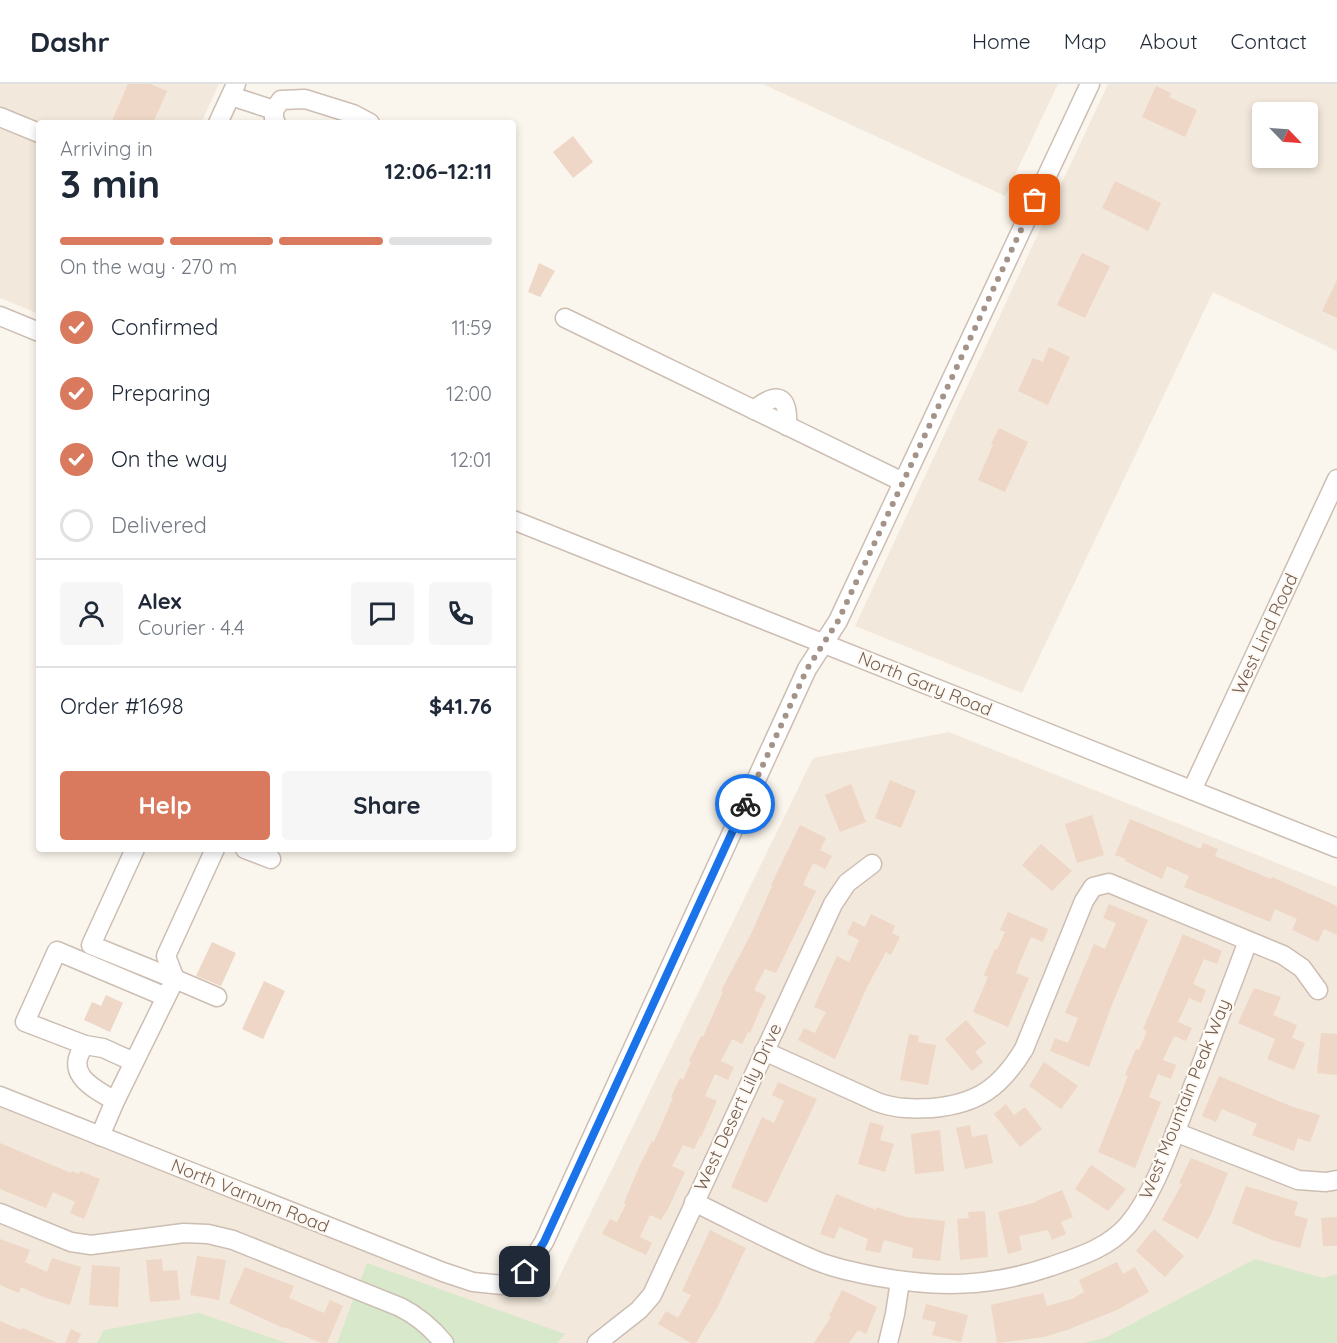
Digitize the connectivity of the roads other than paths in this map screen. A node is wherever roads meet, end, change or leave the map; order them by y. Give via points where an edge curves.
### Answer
1 (1090, 84) edge
2 (233, 90) edge
3 (275, 116) edge
4 (0, 117) edge
5 (219, 120) edge
6 (364, 120) edge
7 (36, 132) edge
8 (0, 316) edge
9 (565, 318) dead end
10 (36, 331) edge
11 (1337, 479) edge
12 (903, 482) junction
13 (516, 521) edge
14 (824, 644) junction
15 (1192, 790) junction
16 (1337, 848) edge
17 (134, 852) edge
18 (214, 852) edge
19 (253, 852) edge
20 (271, 859) dead end
21 (872, 864) dead end
22 (1248, 941) junction
23 (175, 979) junction
24 (1318, 990) dead end
25 (166, 997) junction
26 (217, 997) dead end
27 (85, 1045) junction
28 (764, 1051) junction
29 (134, 1062) junction
30 (0, 1096) edge
31 (115, 1101) junction
32 (1176, 1132) junction
33 (100, 1136) junction
34 (1337, 1180) edge
35 (694, 1202) junction
36 (0, 1213) edge
37 (900, 1281) junction
38 (444, 1343) edge
39 (597, 1343) edge
40 (888, 1343) edge

1 - 12 street
2 - 3 street
2 - 5 street
3 - 6 street via 281,100 305,99
4 - 7 street
8 - 10 street
9 - 12 street
11 - 15 street, West Lind Road
12 - 14 street
13 - 14 street, North Gary Road
14 - 15 street, North Gary Road
14 - 33 street, North Varnum Road via 807,669 544,1242 525,1272 503,1285 473,1282
15 - 16 street, North Gary Road
17 - 23 street via 91,945
18 - 23 street via 166,956
19 - 20 street
21 - 28 street, West Desert Lily Drive via 847,883 834,904
22 - 24 street via 1283,955 1302,968
22 - 28 street via 1109,884 1094,887 1084,901 1024,1049 1011,1070 994,1087 957,1105 894,1108
22 - 32 street, West Mountain Peak Way
23 - 25 street
23 - 26 street
25 - 27 street via 57,951 25,1022
25 - 29 street
27 - 29 street via 103,1048
27 - 31 street via 77,1065 80,1075
28 - 35 street, West Desert Lily Drive
29 - 31 street
30 - 33 street, North Varnum Road
31 - 33 street
32 - 34 street via 1298,1180
32 - 37 street, West Mountain Peak Way via 1143,1203 1110,1242 1010,1279 951,1285
35 - 37 street, West Mountain Peak Way via 818,1261
35 - 39 street, West Desert Lily Drive via 652,1295
36 - 38 street via 71,1242 91,1245 184,1233 233,1240 400,1307 431,1327
37 - 40 street

